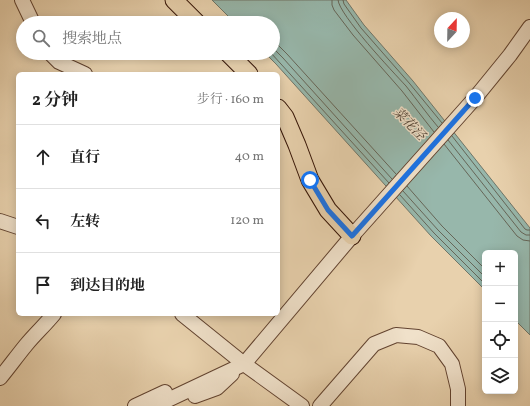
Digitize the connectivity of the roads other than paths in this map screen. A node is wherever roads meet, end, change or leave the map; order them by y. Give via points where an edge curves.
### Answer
1 (22, 0) edge
2 (174, 0) edge
3 (30, 16) edge
4 (190, 16) edge
5 (530, 27) edge
6 (57, 60) edge
7 (235, 60) edge
8 (81, 72) edge
9 (247, 72) edge
10 (280, 111) edge
11 (0, 221) edge
12 (16, 226) edge
13 (352, 236) junction
14 (52, 316) edge
15 (184, 316) edge
16 (244, 364) junction
17 (0, 378) edge
18 (135, 406) edge
19 (155, 406) edge
20 (171, 406) edge
21 (302, 406) edge
22 (320, 406) edge
23 (458, 406) edge

1 - 3 street
2 - 4 main road
5 - 13 street via 475,98
6 - 8 street
7 - 9 main road
10 - 13 main road via 285,117 310,180 328,210
11 - 12 street
13 - 16 street
14 - 17 street
15 - 16 street
16 - 18 street via 203,375
16 - 19 street
16 - 20 street via 217,388
16 - 21 street
22 - 23 street via 374,344 396,335 418,337 439,346 452,364 458,389

